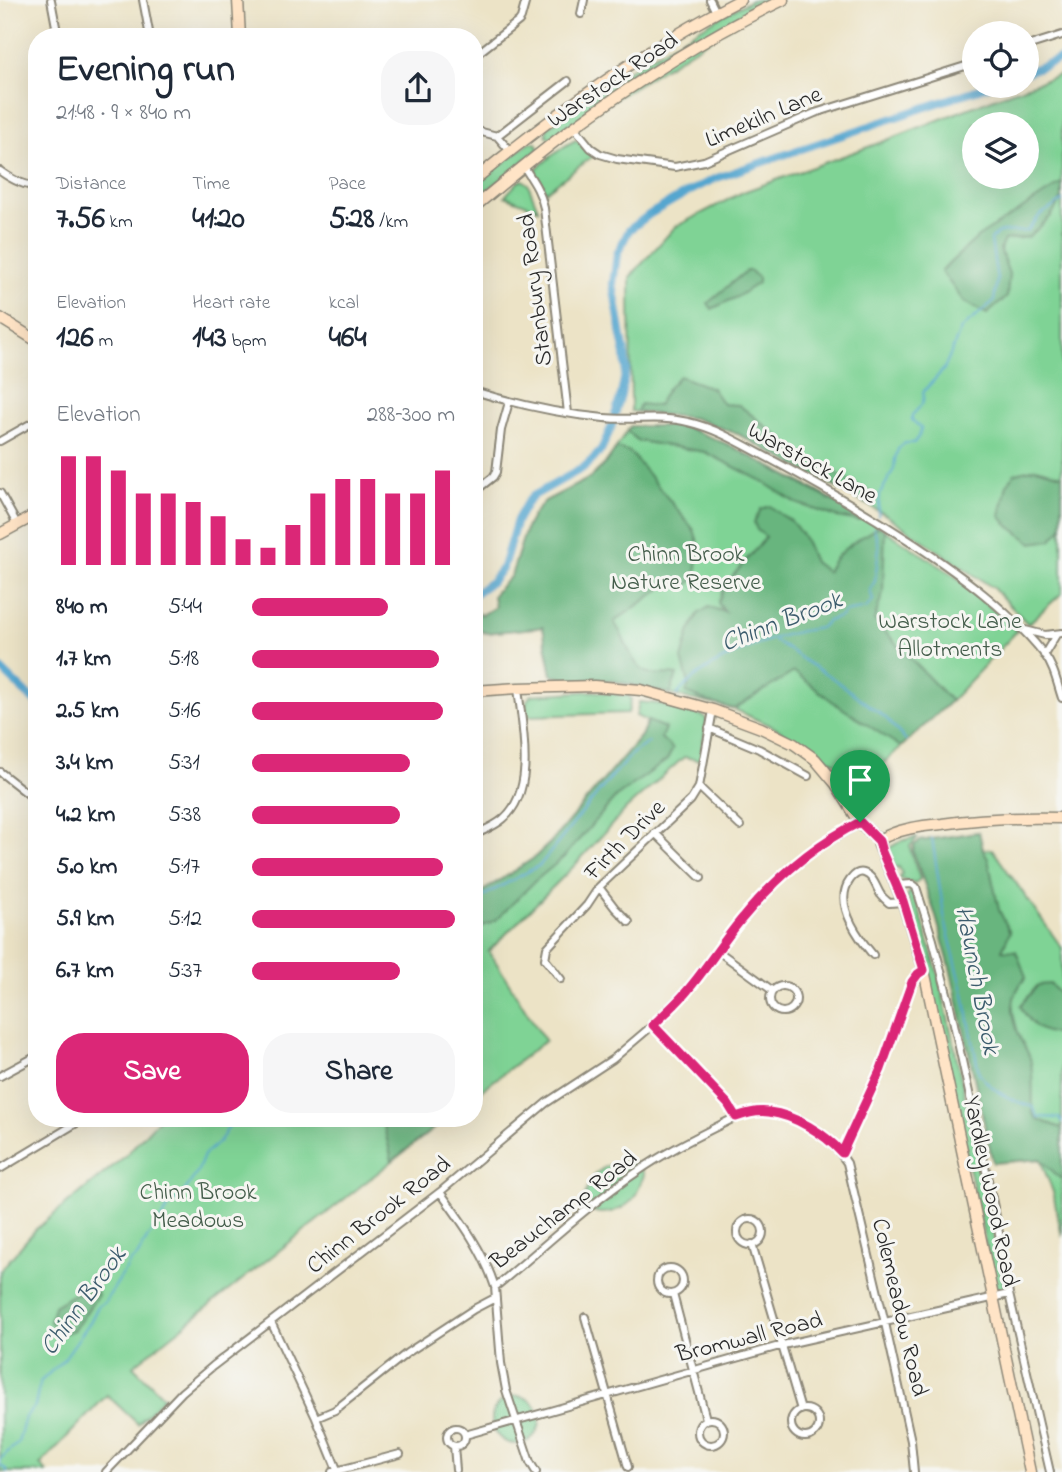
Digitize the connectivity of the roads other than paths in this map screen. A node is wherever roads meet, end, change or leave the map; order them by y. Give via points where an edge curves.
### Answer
1 (51, 0) edge
2 (143, 0) edge
3 (238, 0) edge
4 (526, 0) edge
5 (584, 0) edge
6 (710, 0) edge
7 (740, 0) edge
8 (781, 1) edge
9 (716, 12) junction
10 (581, 14) dead end
11 (56, 28) edge
12 (148, 28) edge
13 (240, 28) edge
14 (1062, 35) edge
15 (1039, 42) edge
16 (483, 49) edge
17 (962, 67) edge
18 (568, 81) dead end
19 (575, 127) junction
20 (536, 131) junction
21 (483, 132) edge
22 (497, 136) junction
23 (548, 147) junction
24 (510, 151) junction
25 (524, 167) junction
26 (0, 172) edge
27 (483, 173) edge
28 (28, 185) edge
29 (483, 200) edge
30 (0, 318) edge
31 (28, 335) edge
32 (483, 394) edge
33 (509, 402) junction
34 (568, 413) junction
35 (28, 425) edge
36 (0, 442) edge
37 (483, 485) edge
38 (0, 494) edge
39 (28, 518) edge
40 (17, 524) junction
41 (0, 534) edge
42 (1023, 630) junction
43 (1059, 634) edge
44 (1044, 655) junction
45 (518, 688) junction
46 (483, 690) edge
47 (1062, 698) edge
48 (713, 710) junction
49 (709, 728) junction
50 (2, 776) edge
51 (808, 776) dead end
52 (699, 787) junction
53 (28, 795) edge
54 (1062, 818) edge
55 (860, 822) junction
56 (740, 826) dead end
57 (483, 831) edge
58 (655, 833) junction
59 (879, 841) junction
60 (701, 878) dead end
61 (897, 885) junction
62 (599, 887) junction
63 (903, 901) junction
64 (629, 922) dead end
65 (718, 951) junction
66 (873, 955) dead end
67 (924, 970) junction
68 (561, 979) dead end
69 (773, 991) junction
70 (653, 1025) junction
71 (28, 1061) edge
72 (0, 1076) edge
73 (736, 1117) junction
74 (70, 1127) edge
75 (842, 1153) junction
76 (0, 1169) edge
77 (440, 1192) junction
78 (752, 1244) junction
79 (495, 1287) junction
80 (673, 1294) junction
81 (1009, 1294) junction
82 (495, 1298) junction
83 (994, 1298) junction
84 (584, 1317) dead end
85 (271, 1322) junction
86 (886, 1323) junction
87 (783, 1345) junction
88 (693, 1369) junction
89 (607, 1395) junction
90 (801, 1410) junction
91 (316, 1418) junction
92 (706, 1419) junction
93 (516, 1421) junction
94 (465, 1435) junction
95 (454, 1446) junction
96 (400, 1454) dead end
97 (628, 1468) dead end
98 (456, 1470) dead end
99 (336, 1471) edge
100 (1048, 1471) edge
101 (106, 1472) edge
102 (536, 1472) edge
103 (914, 1472) edge
104 (1030, 1472) edge

1 - 11 street
2 - 12 street
3 - 13 street
4 - 16 street via 519,21
5 - 10 street
6 - 9 street
7 - 9 street, Warstock Road
8 - 19 street, Warstock Road via 674,60
9 - 20 street, Warstock Road via 613,75
14 - 15 street
17 - 19 street, Limekiln Lane via 814,113 704,161 675,167 600,154
18 - 22 street via 559,93
19 - 23 street, Warstock Road
20 - 23 street
20 - 24 street, Warstock Road
21 - 22 street
22 - 24 street
23 - 25 street, Warstock Road
24 - 27 street, Warstock Road
25 - 29 street, Warstock Road
25 - 34 street, Stanbury Road via 542,199
26 - 28 street
30 - 31 street
32 - 33 street, Warstock Lane
33 - 34 street, Warstock Lane
33 - 37 street via 496,472
34 - 42 street, Warstock Lane via 687,421 712,429 861,509 953,570
35 - 36 street
38 - 40 street
39 - 40 street
40 - 41 street
42 - 43 street
42 - 44 street, Warstock Lane
43 - 44 street
44 - 47 street, Warstock Lane
45 - 46 street, Yardley Wood Road
45 - 48 street, Yardley Wood Road via 641,690
45 - 57 street via 525,765 521,789 513,808
48 - 49 street
48 - 55 street, Yardley Wood Road via 761,727 805,750 825,770
49 - 51 street
49 - 52 street
50 - 53 street
52 - 56 street
52 - 58 street, Firth Drive
54 - 59 street via 963,820 911,828
55 - 59 street, Yardley Wood Road
55 - 65 street, Chinn Brook Road via 777,881
58 - 60 street
58 - 62 street, Firth Drive
59 - 61 street, Yardley Wood Road
61 - 63 street, Yardley Wood Road
61 - 81 street via 916,887 933,940 997,1221
62 - 64 street
62 - 68 street, Firth Drive via 547,948 545,959
63 - 66 street via 889,903 864,873 857,873 847,884 846,911
63 - 67 street, Yardley Wood Road
65 - 69 street
65 - 70 street, Chinn Brook Road
67 - 75 street via 912,982 881,1069
67 - 83 street, Yardley Wood Road
69 - 69 street via 780,986 794,991 793,1007 781,1012 774,1007
70 - 73 street
70 - 77 street, Chinn Brook Road via 546,1103
71 - 72 street
73 - 75 street, Beauchamp Road via 770,1112 785,1117 821,1134
73 - 79 street, Beauchamp Road via 639,1170
74 - 76 street
75 - 86 street, Colemeadow Road
77 - 79 street via 470,1233
77 - 85 street, Chinn Brook Road
78 - 78 street via 744,1243 737,1234 738,1226 748,1219 762,1228 762,1236
78 - 87 street
79 - 82 street
80 - 80 street via 661,1290 657,1283 664,1269 681,1272 684,1281
80 - 88 street
81 - 83 street, Bromwall Road
81 - 100 street
82 - 91 street, Beauchamp Road via 407,1353 335,1410
82 - 93 street via 501,1363
83 - 86 street, Bromwall Road
83 - 104 street, Yardley Wood Road
84 - 89 street
85 - 91 street
85 - 101 street, Chinn Brook Road via 182,1392
86 - 87 street, Bromwall Road
86 - 103 street, Colemeadow Road
87 - 88 street, Bromwall Road
87 - 90 street
88 - 89 street, Bromwall Road
88 - 92 street
89 - 93 street, Bromwall Road
89 - 97 street
90 - 90 street via 794,1415 792,1428 802,1437 811,1436 819,1426 817,1417 810,1410
91 - 99 street
92 - 92 street via 698,1428 698,1437 716,1444 724,1429 720,1421
93 - 94 street, Bromwall Road
93 - 102 street
94 - 95 street via 464,1442
94 - 95 street via 458,1429 450,1432 448,1440
95 - 98 street
96 - 99 street

